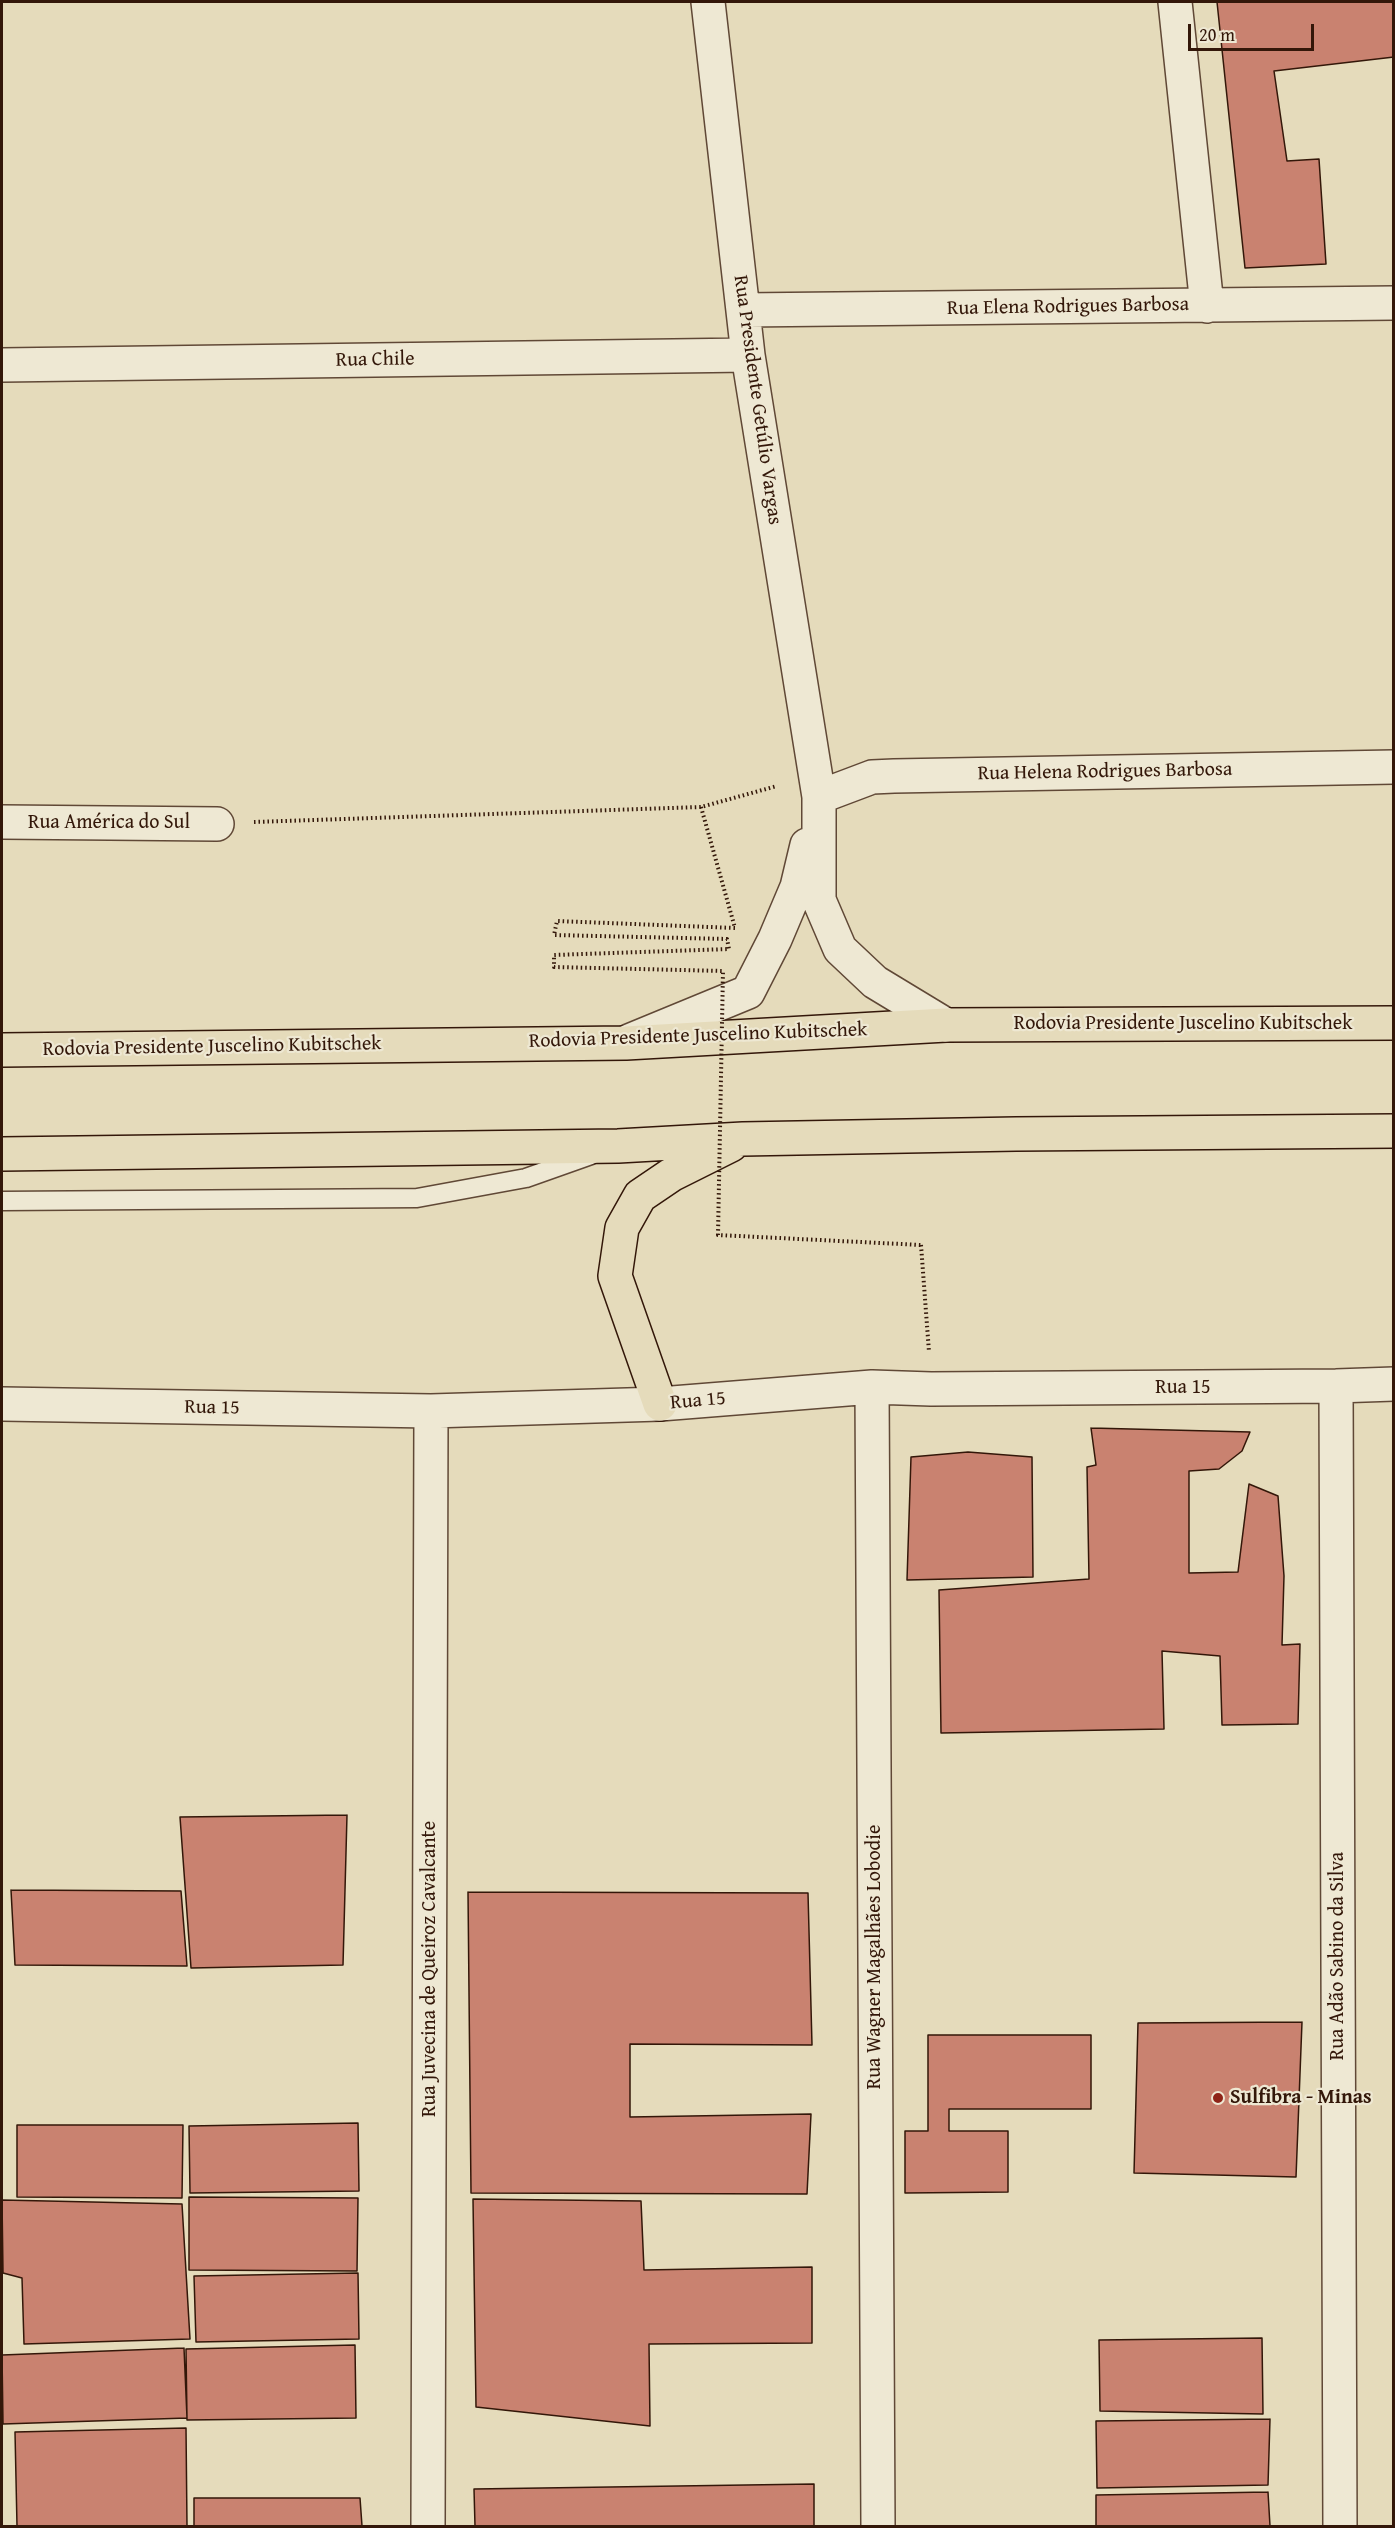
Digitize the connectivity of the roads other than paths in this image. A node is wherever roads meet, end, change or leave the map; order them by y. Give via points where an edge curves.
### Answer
1 (708, 2) edge
2 (1175, 2) edge
3 (1394, 303) edge
4 (1207, 306) junction
5 (743, 310) junction
6 (748, 355) junction
7 (2, 365) edge
8 (1394, 767) edge
9 (817, 786) junction
10 (2, 822) edge
11 (217, 824) road end
12 (1394, 1023) edge
13 (946, 1025) junction
14 (626, 1042) junction
15 (2, 1050) edge
16 (1394, 1131) edge
17 (742, 1139) junction
18 (618, 1146) junction
19 (2, 1154) edge
20 (2, 1202) edge
21 (1394, 1384) edge
22 (1336, 1386) junction
23 (872, 1387) junction
24 (2, 1404) edge
25 (660, 1404) junction
26 (431, 1412) junction
27 (429, 2526) edge
28 (878, 2526) edge
29 (1340, 2526) edge

1 - 5 street, Rua Presidente Getúlio Vargas
2 - 4 street
3 - 4 street, Rua Elena Rodrigues Barbosa
4 - 5 street, Rua Elena Rodrigues Barbosa
5 - 6 street, Rua Presidente Getúlio Vargas
6 - 7 street, Rua Chile
6 - 9 street, Rua Presidente Getúlio Vargas
8 - 9 street, Rua Helena Rodrigues Barbosa via 894,776
9 - 13 street, Rua Presidente Getúlio Vargas via 819,900 840,949 875,982
9 - 14 street, Rua Presidente Getúlio Vargas via 796,887 748,992
10 - 11 street, Rua América do Sul
12 - 13 highway, Rodovia Presidente Juscelino Kubitschek
13 - 14 highway, Rodovia Presidente Juscelino Kubitschek
14 - 15 highway, Rodovia Presidente Juscelino Kubitschek
16 - 17 highway
17 - 18 highway
17 - 25 highway via 671,1175 640,1196 622,1228 615,1276
18 - 19 highway
18 - 20 lane via 526,1178 417,1198
21 - 22 street, Rua 15
22 - 23 street, Rua 15
22 - 29 street, Rua Adão Sabino da Silva
23 - 25 street, Rua 15
23 - 28 street, Rua Wagner Magalhães Lobodie
24 - 26 street, Rua 15
25 - 26 street, Rua 15
26 - 27 street, Rua Juvecina de Queiroz Cavalcante

